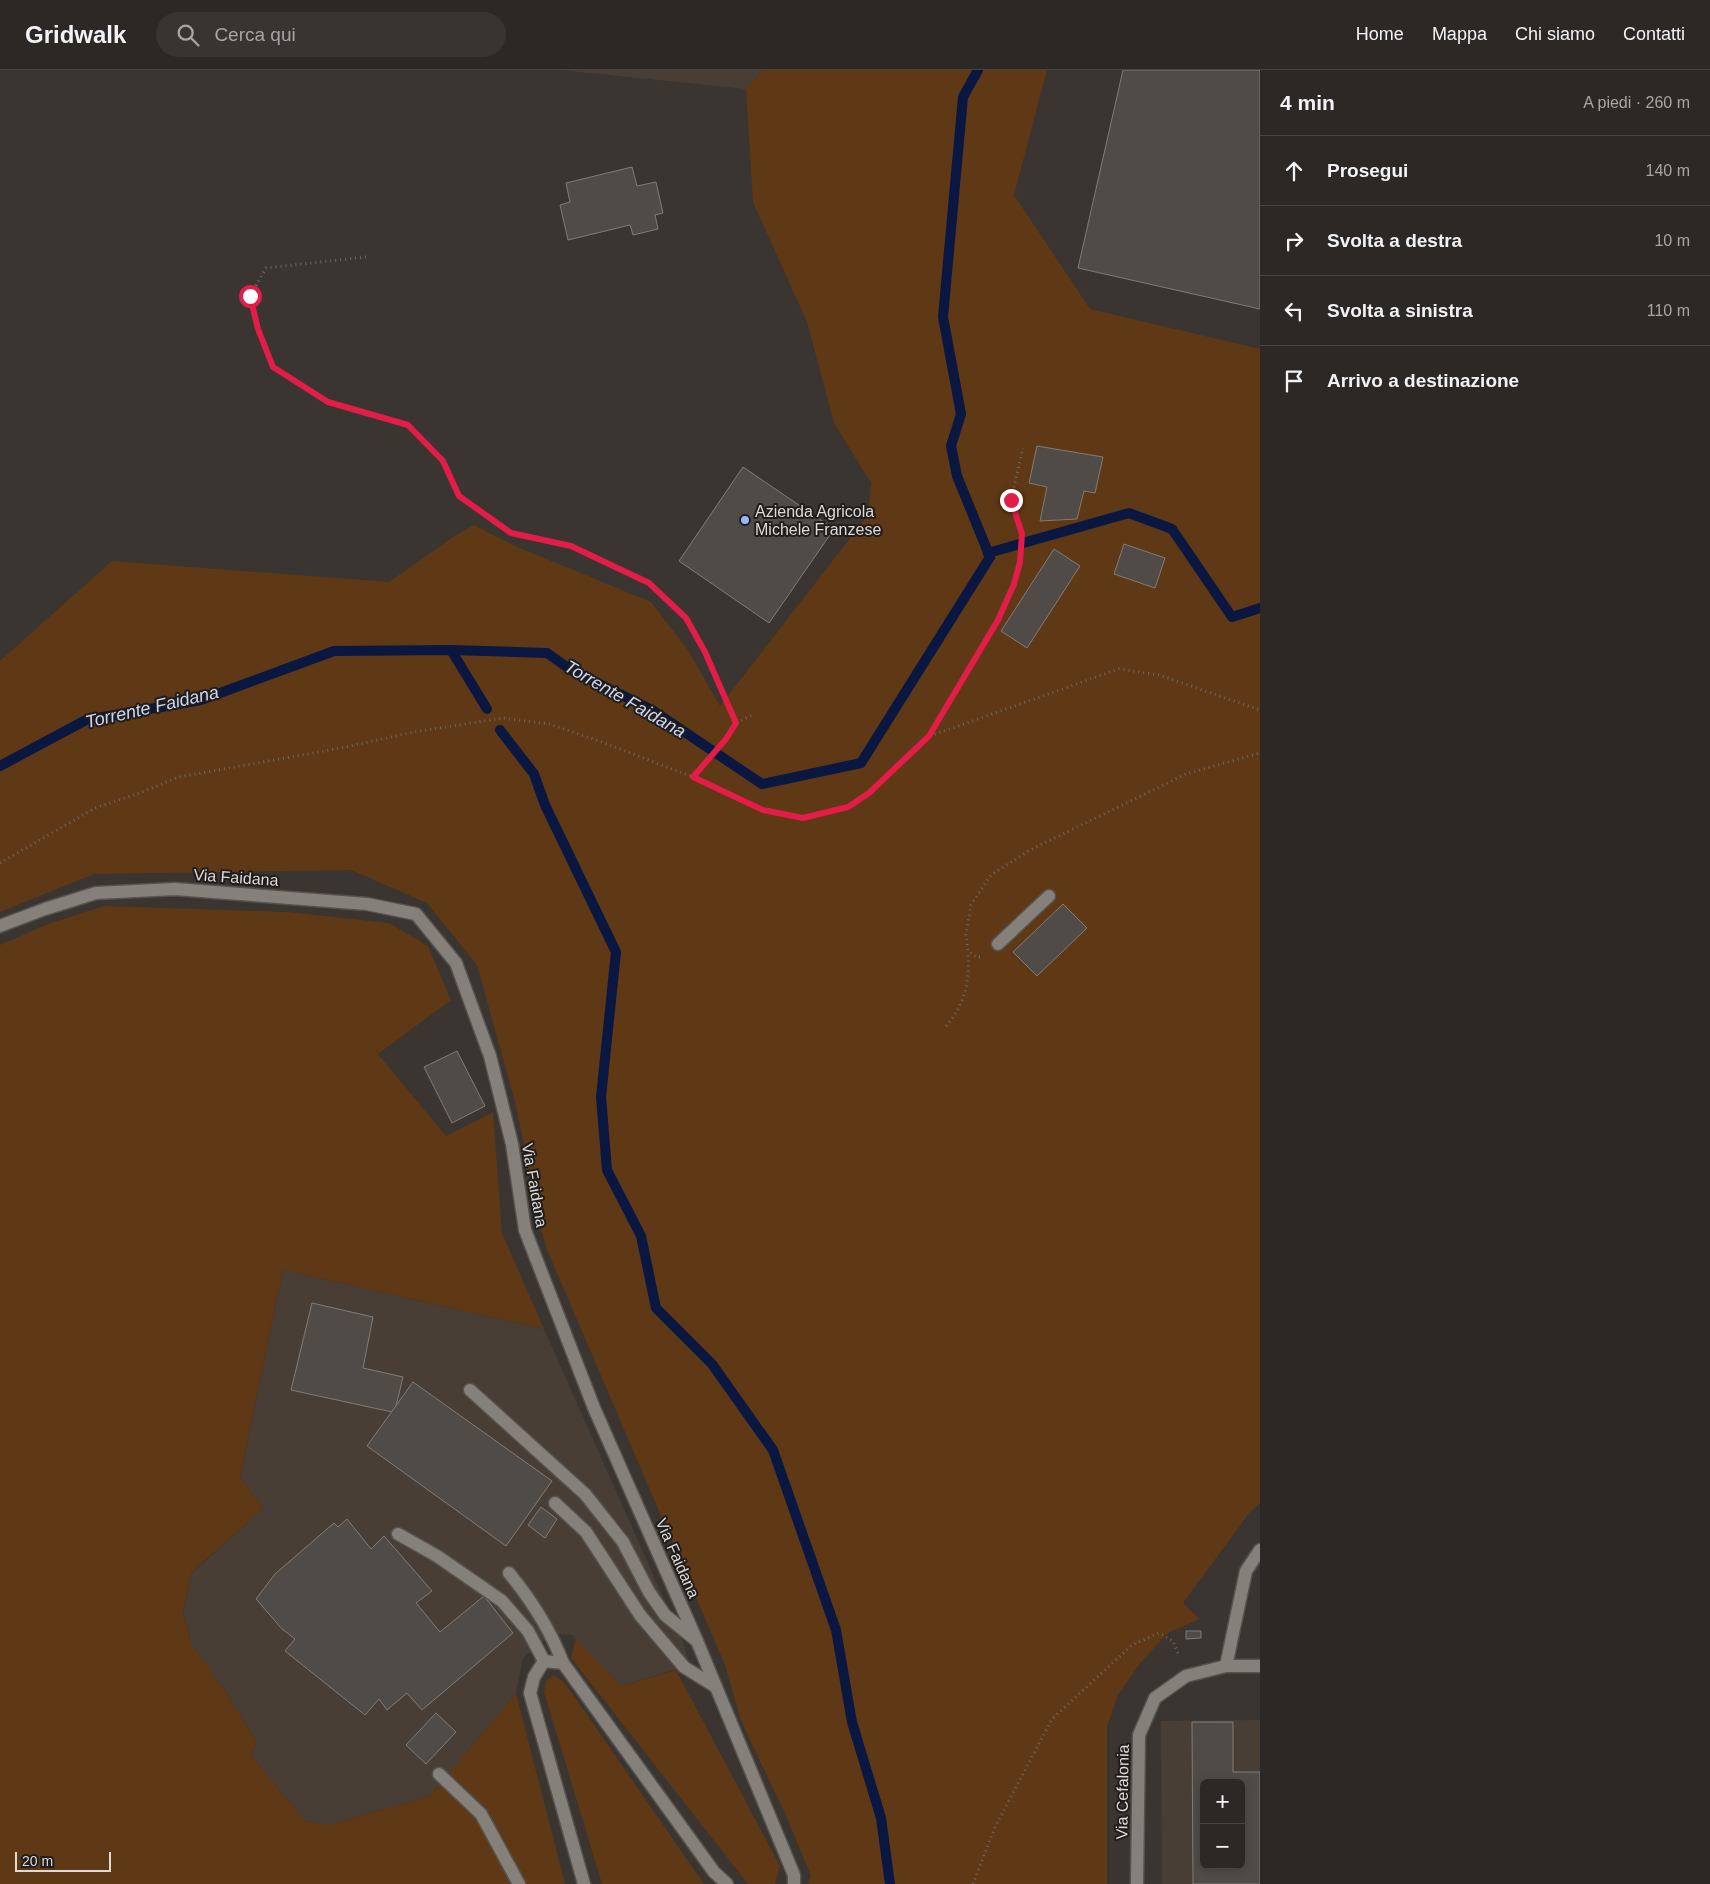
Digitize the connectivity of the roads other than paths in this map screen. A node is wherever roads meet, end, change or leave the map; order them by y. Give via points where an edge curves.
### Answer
1 (1049, 896) dead end
2 (0, 926) edge
3 (998, 944) road end
4 (470, 1390) dead end
5 (556, 1502) dead end
6 (398, 1534) dead end
7 (1260, 1550) edge
8 (509, 1573) dead end
9 (697, 1641) junction
10 (544, 1661) junction
11 (563, 1663) junction
12 (1226, 1666) junction
13 (1260, 1666) edge
14 (716, 1687) junction
15 (439, 1774) dead end
16 (519, 1884) edge
17 (584, 1884) edge
18 (726, 1884) edge
19 (794, 1884) edge
20 (1137, 1884) edge

1 - 3 street
2 - 9 street, Via Faidana via 96,893 175,889 367,904 416,914 456,963 490,1056 512,1144 525,1230 594,1408
4 - 9 street via 585,1494 623,1542 665,1615
5 - 14 street via 586,1532 640,1615 684,1667
6 - 10 street via 502,1600 528,1631
7 - 12 street via 1246,1571
8 - 11 street via 535,1605 552,1634
9 - 14 street, Via Faidana
10 - 11 street
10 - 17 street via 534,1677 530,1693
11 - 18 street via 714,1872
12 - 13 street, Via Cefalonia
12 - 20 street, Via Cefalonia via 1186,1676 1155,1698 1139,1735
14 - 19 street, Via Faidana via 794,1875
15 - 16 street via 481,1814

